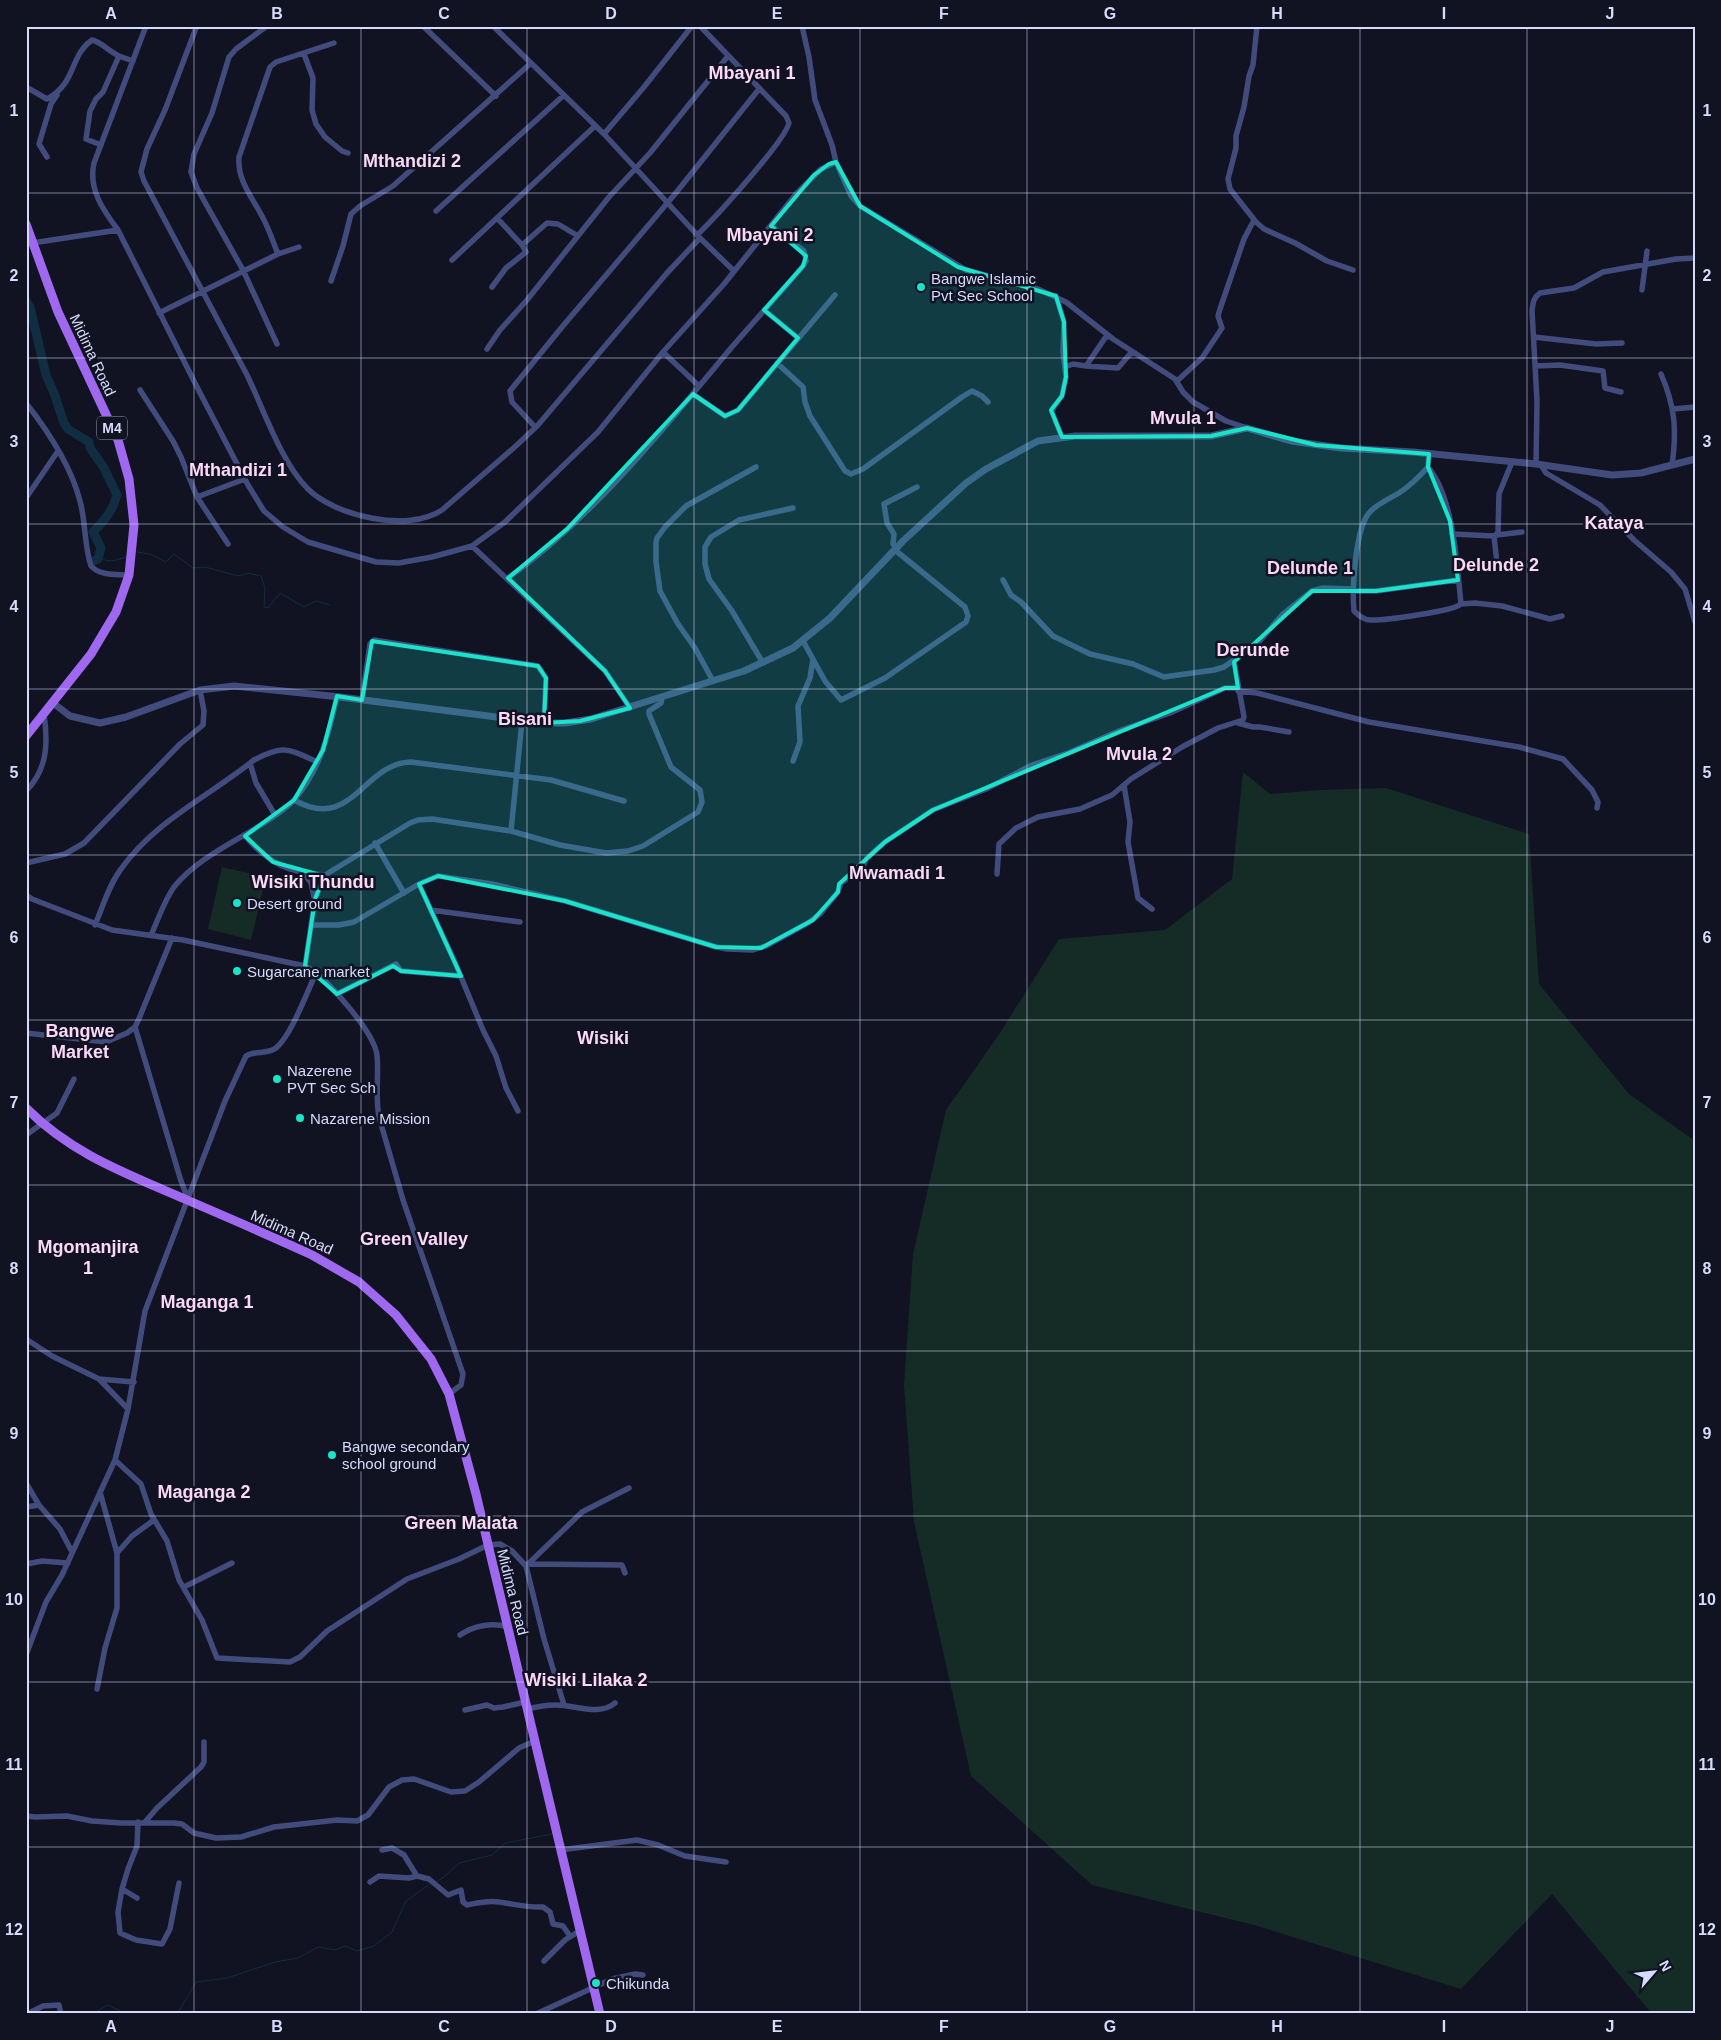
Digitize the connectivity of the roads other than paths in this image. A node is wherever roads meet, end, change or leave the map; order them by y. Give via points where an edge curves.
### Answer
1 (146, 26) edge
2 (267, 26) edge
3 (424, 26) edge
4 (493, 26) edge
5 (692, 26) edge
6 (700, 26) edge
7 (802, 26) edge
8 (1257, 26) edge
9 (196, 28) dead end
10 (334, 44) dead end
11 (304, 54) junction
12 (119, 56) junction
13 (728, 56) junction
14 (132, 61) junction
15 (531, 63) junction
16 (26, 87) edge
17 (759, 89) junction
18 (58, 93) junction
19 (564, 95) junction
20 (496, 96) junction
21 (595, 126) junction
22 (604, 134) junction
23 (102, 145) junction
24 (348, 153) dead end
25 (47, 156) dead end
26 (836, 162) junction
27 (636, 168) junction
28 (668, 203) junction
29 (436, 211) dead end
30 (497, 218) junction
31 (1254, 220) junction
32 (26, 224) edge
33 (771, 226) junction
34 (118, 230) junction
35 (578, 236) junction
36 (699, 236) junction
37 (32, 242) junction
38 (522, 245) junction
39 (299, 247) dead end
40 (1647, 251) dead end
41 (278, 254) junction
42 (1695, 258) edge
43 (452, 260) dead end
44 (1645, 265) junction
45 (243, 270) junction
46 (1353, 270) dead end
47 (734, 271) junction
48 (331, 280) dead end
49 (492, 287) dead end
50 (1642, 290) dead end
51 (201, 291) junction
52 (835, 295) dead end
53 (1056, 296) junction
54 (764, 310) junction
55 (159, 313) junction
56 (1109, 336) junction
57 (1534, 337) junction
58 (798, 338) junction
59 (1622, 343) dead end
60 (277, 344) dead end
61 (486, 349) dead end
62 (663, 352) junction
63 (1135, 353) junction
64 (777, 364) junction
65 (1086, 366) junction
66 (1535, 366) junction
67 (1065, 367) junction
68 (1661, 374) dead end
69 (1177, 380) junction
70 (699, 386) junction
71 (140, 390) dead end
72 (1621, 392) dead end
73 (693, 394) junction
74 (988, 402) dead end
75 (26, 403) edge
76 (1695, 407) edge
77 (1673, 409) junction
78 (536, 427) junction
79 (1247, 428) junction
80 (1062, 437) junction
81 (58, 451) junction
82 (1429, 454) junction
83 (1695, 459) edge
84 (1512, 462) junction
85 (1538, 465) junction
86 (1672, 465) junction
87 (756, 467) dead end
88 (1428, 467) junction
89 (245, 479) junction
90 (917, 487) dead end
91 (26, 498) edge
92 (197, 498) junction
93 (793, 508) dead end
94 (1522, 532) dead end
95 (1452, 534) junction
96 (1495, 535) junction
97 (228, 544) dead end
98 (472, 546) junction
99 (896, 549) junction
100 (1506, 565) dead end
101 (128, 575) junction
102 (508, 578) junction
103 (1003, 580) dead end
104 (1458, 580) junction
105 (1352, 590) junction
106 (1461, 604) junction
107 (1562, 616) dead end
108 (1695, 622) edge
109 (803, 640) junction
110 (813, 659) junction
111 (1234, 661) junction
112 (763, 663) junction
113 (713, 681) junction
114 (200, 690) junction
115 (1238, 690) junction
116 (337, 696) junction
117 (662, 697) junction
118 (362, 700) junction
119 (53, 703) junction
120 (630, 708) junction
121 (44, 714) junction
122 (522, 721) junction
123 (544, 723) junction
124 (1238, 723) junction
125 (1289, 732) dead end
126 (26, 736) edge
127 (793, 761) dead end
128 (318, 762) junction
129 (250, 763) junction
130 (518, 777) junction
131 (1124, 785) junction
132 (26, 791) edge
133 (294, 800) junction
134 (624, 801) dead end
135 (1597, 808) dead end
136 (275, 815) junction
137 (511, 831) junction
138 (245, 836) junction
139 (375, 843) junction
140 (26, 863) edge
141 (303, 872) junction
142 (997, 874) dead end
143 (325, 875) junction
144 (418, 884) junction
145 (404, 893) junction
146 (26, 895) edge
147 (315, 899) junction
148 (1152, 909) dead end
149 (431, 910) junction
150 (520, 922) dead end
151 (95, 925) junction
152 (311, 925) junction
153 (151, 935) junction
154 (172, 938) junction
155 (305, 966) junction
156 (316, 973) junction
157 (461, 976) junction
158 (337, 994) junction
159 (136, 1027) junction
160 (26, 1033) edge
161 (74, 1079) dead end
162 (26, 1108) edge
163 (518, 1111) dead end
164 (42, 1125) junction
165 (26, 1136) edge
166 (188, 1200) junction
167 (26, 1339) edge
168 (100, 1379) junction
169 (134, 1382) junction
170 (449, 1394) junction
171 (128, 1409) junction
172 (114, 1460) junction
173 (26, 1483) edge
174 (629, 1488) dead end
175 (100, 1492) junction
176 (39, 1505) junction
177 (26, 1507) edge
178 (154, 1520) junction
179 (488, 1545) junction
180 (72, 1552) junction
181 (118, 1553) junction
182 (68, 1562) junction
183 (232, 1563) dead end
184 (26, 1564) edge
185 (527, 1565) junction
186 (625, 1573) dead end
187 (184, 1587) junction
188 (508, 1627) junction
189 (460, 1635) dead end
190 (26, 1655) edge
191 (97, 1689) dead end
192 (615, 1703) dead end
193 (526, 1705) junction
194 (564, 1705) junction
195 (465, 1710) dead end
196 (535, 1741) junction
197 (204, 1742) dead end
198 (26, 1816) edge
199 (138, 1822) junction
200 (145, 1822) junction
201 (382, 1850) dead end
202 (560, 1850) junction
203 (726, 1862) dead end
204 (417, 1876) junction
205 (370, 1882) dead end
206 (179, 1883) dead end
207 (122, 1890) junction
208 (137, 1898) dead end
209 (581, 1930) junction
210 (570, 1936) junction
211 (544, 1961) dead end
212 (643, 1975) dead end
213 (594, 1989) junction
214 (27, 2014) edge
215 (61, 2014) edge
216 (536, 2014) edge
217 (600, 2014) edge

1 - 14 street
2 - 45 street via 229,57 215,104 194,154 191,172 194,183
3 - 20 street
4 - 15 street
5 - 22 street
6 - 13 street
7 - 26 street via 813,95
8 - 31 street via 1253,65 1228,179 1230,189
9 - 51 street via 147,149 141,172
10 - 11 street
11 - 24 street via 313,78 312,110 316,124 325,137
11 - 41 street via 276,62 270,67 239,157 241,178 264,219
12 - 14 street
12 - 18 street via 109,52 101,42 92,40 84,45
12 - 23 street via 90,112 86,139
13 - 17 street
13 - 27 street
14 - 23 street
15 - 19 street
15 - 20 street
16 - 18 street via 47,99
17 - 28 street
17 - 36 street via 786,116 788,127
18 - 25 street via 51,104 39,144
19 - 21 street
19 - 29 street
20 - 48 street via 393,186 351,214
21 - 22 street
21 - 30 street
22 - 27 street
23 - 34 street via 92,175 93,186 103,210
26 - 33 street via 825,166 814,176
26 - 53 street via 851,196 869,213 966,270
27 - 28 street
27 - 35 street
28 - 36 street
28 - 78 street via 510,392 512,402
30 - 38 street
30 - 43 street
31 - 46 street via 1264,229 1327,261
31 - 69 street via 1220,308 1218,316 1222,328 1202,358
32 - 37 main road, Midima Road / M4
33 - 47 street
33 - 54 street via 804,251 806,261
34 - 37 street
34 - 55 street
35 - 38 street via 558,224 547,223
35 - 61 street
36 - 47 street
36 - 78 street
37 - 101 main road, Midima Road / M4 via 58,312 125,459 134,525
38 - 49 street via 525,254 506,268
39 - 41 street
40 - 44 street
41 - 45 street
42 - 44 street
44 - 50 street
44 - 57 street via 1602,272 1574,288 1540,293 1533,301
45 - 51 street
45 - 60 street
47 - 62 street
51 - 55 street
51 - 78 street via 289,463 308,489 334,506 378,519 415,520 431,516 478,480
52 - 58 street
53 - 56 street
53 - 67 street via 1064,322
54 - 58 street
54 - 70 street
55 - 89 street
56 - 63 street
56 - 65 street
57 - 59 street via 1596,344
57 - 66 street
58 - 64 street
62 - 70 street
62 - 98 street via 598,432 505,522
63 - 65 street via 1130,354 1118,368
63 - 69 street
64 - 73 street via 742,407 725,416
64 - 74 street via 802,386 813,422 845,471 851,474 863,469 967,394 972,392
65 - 67 street via 1073,364
66 - 72 street via 1560,365 1603,371 1605,388
66 - 85 street
67 - 80 street via 1064,390 1052,412
68 - 77 street
69 - 79 street via 1193,402 1226,421
70 - 73 street
71 - 92 street via 178,451
73 - 102 street via 660,434 567,529
75 - 81 street
76 - 77 street
77 - 86 street via 1675,450
79 - 80 street via 1211,436
79 - 82 street via 1285,440 1316,445
80 - 99 street via 1038,441 986,469 966,483
81 - 91 street
81 - 101 street via 80,502 91,566 100,573
82 - 84 street
82 - 88 street
83 - 86 street
84 - 85 street
84 - 96 street via 1499,494
85 - 86 street via 1612,475
85 - 108 street via 1600,505 1671,572 1684,589
87 - 113 street via 686,506 657,538 660,591
88 - 95 street via 1447,506
88 - 105 street via 1406,488 1368,513 1361,529
89 - 92 street
89 - 98 street via 264,511 308,542 376,562 399,563
90 - 99 street via 884,504
92 - 97 street
93 - 112 street via 739,520 711,536 705,547 709,579
94 - 96 street
95 - 96 street
95 - 104 street
96 - 100 street via 1497,564
98 - 102 street
99 - 109 street via 830,618
99 - 110 street via 965,607 966,622 893,673 840,700
101 - 119 main road, Midima Road / M4 via 108,626
102 - 120 street via 604,671
103 - 111 street via 1011,595 1052,636 1090,654 1133,664 1166,677 1214,670
104 - 105 street via 1376,591
104 - 106 street
105 - 106 street via 1354,611 1370,620 1450,610
105 - 111 street via 1323,588 1312,591 1282,615 1259,642
106 - 107 street via 1502,606 1550,619
109 - 110 street
109 - 112 street
110 - 127 street via 810,678 798,706 800,742
111 - 115 street
112 - 113 street
113 - 117 street
114 - 116 street via 234,686
114 - 119 street via 126,718 100,723 70,716
114 - 140 street via 203,725 180,744 84,843 65,854
115 - 124 street via 1244,717
115 - 135 street via 1369,722 1519,747 1563,759 1592,790 1598,802
115 - 144 street via 1225,688 1170,713 1032,765 986,789 933,810 885,842 841,883 838,892 813,920 766,946 752,950 716,947 565,901 492,884 438,876
116 - 118 street
116 - 128 street via 328,738
117 - 120 street
117 - 137 street via 661,703 648,714 671,767 700,790 702,802 698,812 643,846 613,853 582,850
118 - 122 street
118 - 123 street via 370,644 374,640 538,666 546,678
119 - 121 main road, Midima Road / M4
120 - 123 street via 580,721
121 - 126 main road, Midima Road / M4
121 - 132 street via 46,756
122 - 123 street
122 - 130 street
124 - 125 street
124 - 131 street via 1210,731
128 - 129 street via 284,749 268,752
128 - 133 street
129 - 136 street via 256,783
129 - 151 street via 157,829 142,844 117,875
130 - 133 street via 404,762 386,770 330,809 320,810
130 - 134 street via 551,780
130 - 137 street
131 - 142 street via 1112,795 1080,809 1042,815 1016,828 999,844
131 - 148 street via 1130,822 1129,850 1138,898
133 - 136 street
136 - 138 street
137 - 139 street via 424,819 410,823
138 - 141 street via 273,862
138 - 153 street via 208,858 181,880 169,896
139 - 143 street
139 - 145 street
141 - 143 street
141 - 147 street via 311,883
143 - 147 street
144 - 145 street
144 - 149 street
145 - 152 street via 354,922
146 - 151 street
147 - 152 street
149 - 150 street
149 - 157 street
151 - 153 street via 123,933
152 - 155 street
153 - 154 street
154 - 155 street
154 - 159 street
155 - 156 street
156 - 158 street
156 - 166 street via 277,1047 244,1058
157 - 158 street via 401,971 396,964
157 - 163 street
158 - 170 street via 370,1038 377,1055 376,1104 379,1117 403,1200 463,1374 461,1384
159 - 160 street via 106,1042
159 - 166 street
161 - 164 street via 57,1113
162 - 164 main road, Midima Road
164 - 165 street
164 - 166 main road, Midima Road via 105,1165
166 - 169 street via 145,1311
166 - 170 main road, Midima Road via 312,1255 359,1282 413,1334
167 - 168 street via 52,1356
168 - 169 street
168 - 171 street
169 - 171 street
170 - 179 main road, Midima Road
171 - 172 street
172 - 175 street
172 - 178 street via 141,1484
173 - 176 street
174 - 185 street via 582,1512
175 - 180 street
175 - 181 street
176 - 177 street
176 - 180 street via 60,1529
178 - 181 street via 132,1536
178 - 187 street via 164,1535
179 - 185 street via 503,1545
179 - 187 street via 397,1585 323,1634 300,1658 290,1662 217,1658
179 - 188 main road, Midima Road
180 - 182 street
181 - 191 street via 116,1617
182 - 184 street
182 - 190 street via 46,1602
183 - 187 street
185 - 186 street via 622,1565
185 - 194 street
188 - 189 street via 499,1624 484,1626
188 - 193 main road, Midima Road
192 - 194 street via 607,1708 592,1709
193 - 194 street
193 - 195 street via 503,1708 487,1705
193 - 196 main road, Midima Road
196 - 200 street via 519,1748 465,1791 451,1792 408,1778 395,1783 368,1815 357,1821 274,1827 241,1837 216,1838 194,1833 182,1824
196 - 202 main road, Midima Road
197 - 200 street via 204,1762
198 - 199 street
199 - 200 street
199 - 207 street via 137,1846
201 - 204 street via 392,1848 404,1855
202 - 203 street via 636,1840 658,1844 685,1856
202 - 209 main road, Midima Road
204 - 205 street via 379,1876
204 - 210 street via 429,1879 448,1896 461,1890 463,1902 467,1905 499,1902 543,1907 550,1912 553,1924 563,1926
206 - 207 street via 170,1929 162,1944 136,1940 120,1933 118,1912
207 - 208 street
209 - 210 street
209 - 213 main road, Midima Road
210 - 211 street
212 - 213 street via 612,1979
213 - 216 street
213 - 217 main road, Midima Road
214 - 215 street via 43,2006 59,2005

